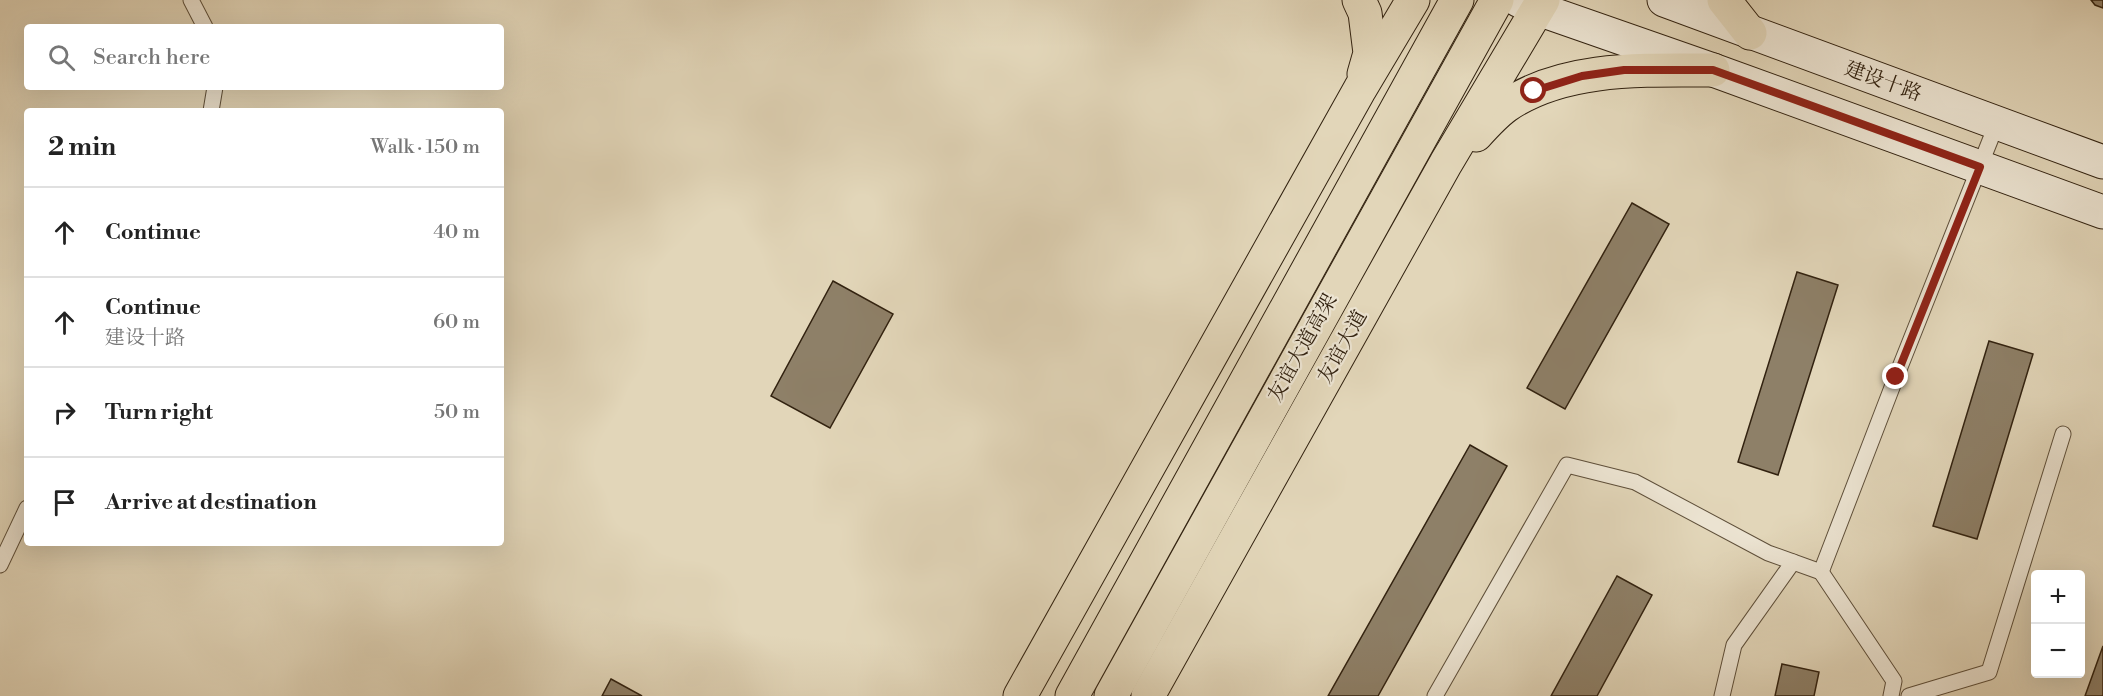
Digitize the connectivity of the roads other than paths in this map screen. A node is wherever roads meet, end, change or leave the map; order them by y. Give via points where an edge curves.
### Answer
1 (191, 0) edge
2 (1359, 0) edge
3 (1413, 0) edge
4 (1457, 0) edge
5 (1497, 0) edge
6 (1664, 0) edge
7 (1724, 0) edge
8 (1533, 3) edge
9 (204, 24) edge
10 (1750, 33) junction
11 (1713, 70) junction
12 (1360, 89) junction
13 (214, 90) edge
14 (212, 108) edge
15 (1997, 123) junction
16 (2103, 162) edge
17 (1446, 163) junction
18 (1980, 167) junction
19 (2103, 212) edge
20 (2063, 434) dead end
21 (24, 514) edge
22 (1793, 562) junction
23 (0, 565) edge
24 (1821, 572) junction
25 (1894, 695) edge
26 (1020, 696) edge
27 (1072, 696) edge
28 (1111, 696) edge
29 (1148, 696) edge
30 (1435, 696) edge
31 (1722, 696) edge
32 (1908, 696) edge

1 - 9 lane
2 - 12 main road via 1365,13 1370,53
3 - 12 main road
4 - 27 main road, 友谊大道高架
5 - 28 main road, 友谊大道高架
6 - 10 main road, 建设十路
7 - 10 main road
8 - 11 main road
8 - 17 main road, 友谊大道
10 - 15 main road, 建设十路
11 - 17 main road via 1624,70 1582,76 1534,91 1505,106
11 - 18 main road
12 - 26 main road
13 - 14 lane
15 - 16 main road, 建设十路
15 - 18 lane
17 - 29 main road, 友谊大道
18 - 19 main road
18 - 24 lane
20 - 32 lane via 1989,672
21 - 23 lane
22 - 24 lane
22 - 30 lane via 1768,553 1635,482 1567,465
22 - 31 lane via 1734,645
24 - 25 lane via 1894,681

